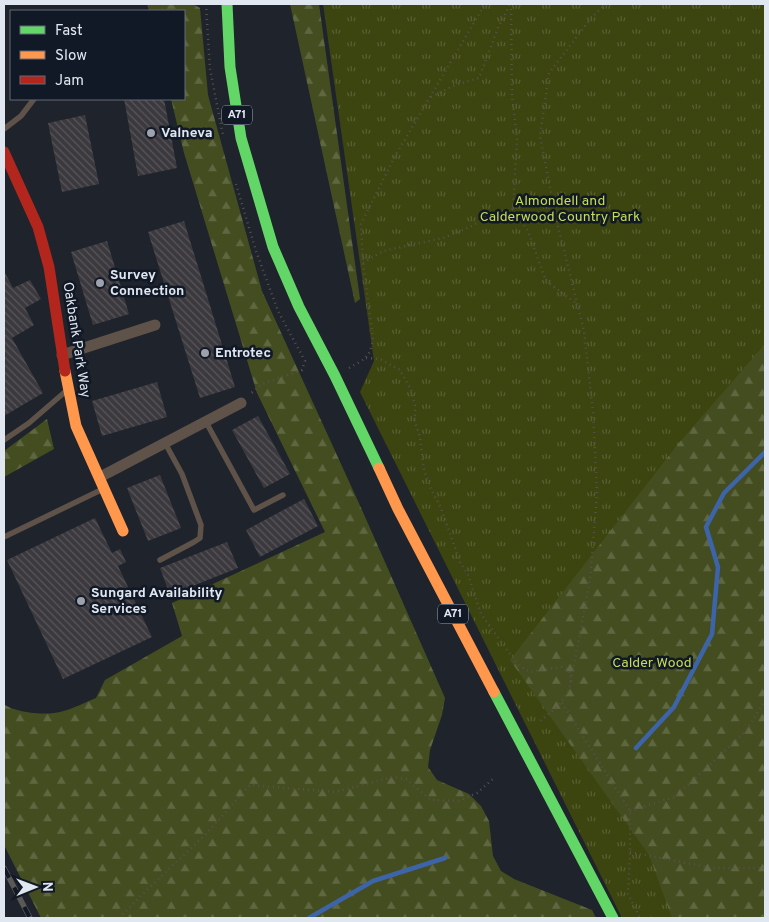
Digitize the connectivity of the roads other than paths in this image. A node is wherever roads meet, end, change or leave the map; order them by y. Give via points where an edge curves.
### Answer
1 (227, 4) edge
2 (232, 4) edge
3 (227, 25) junction
4 (33, 100) edge
5 (4, 129) edge
6 (4, 152) edge
7 (155, 326) dead end
8 (62, 355) junction
9 (68, 390) junction
10 (241, 403) dead end
11 (206, 422) junction
12 (4, 440) edge
13 (165, 443) junction
14 (102, 482) junction
15 (283, 495) dead end
16 (124, 531) dead end
17 (4, 536) edge
18 (160, 560) dead end
19 (613, 918) edge

1 - 3 main road, A71
2 - 3 main road, A71
3 - 19 main road, A71 via 241,138 272,246 398,509
4 - 5 lane via 21,116
6 - 8 main road, Oakbank Park Way via 38,226 49,266
7 - 8 street
8 - 9 main road, Oakbank Park Way
9 - 12 lane
9 - 14 main road, Oakbank Park Way via 76,426
10 - 11 street
11 - 13 street
11 - 15 lane via 254,510
13 - 14 street
13 - 18 lane via 182,474 201,525 200,538
14 - 16 main road, Oakbank Park Way
14 - 17 lane

